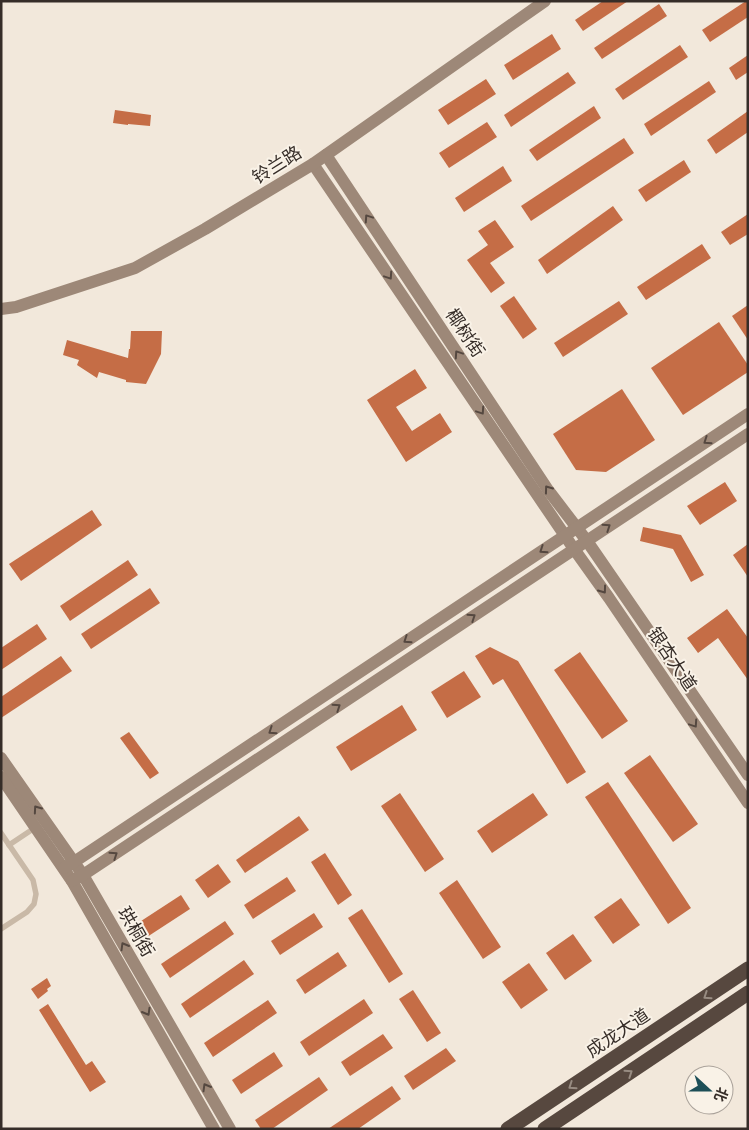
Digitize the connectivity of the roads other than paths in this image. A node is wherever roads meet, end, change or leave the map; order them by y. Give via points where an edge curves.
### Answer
1 (545, 1) edge
2 (326, 155) junction
3 (313, 164) junction
4 (1, 309) edge
5 (748, 414) edge
6 (748, 434) edge
7 (578, 528) junction
8 (565, 536) junction
9 (587, 541) junction
10 (574, 549) junction
11 (1, 758) edge
12 (748, 776) edge
13 (1, 778) edge
14 (748, 803) edge
15 (36, 827) junction
16 (1, 833) edge
17 (10, 845) junction
18 (69, 865) junction
19 (78, 878) junction
20 (1, 929) edge
21 (748, 969) edge
22 (748, 993) edge
23 (214, 1129) edge
24 (230, 1129) edge
25 (508, 1129) edge
26 (545, 1129) edge

1 - 2 street, 铃兰路
2 - 3 street, 铃兰路
7 -> 2 street, 椰树街 via 548,490
3 - 4 street, 铃兰路 via 135,268
3 -> 8 street, 椰树街
5 -> 7 street
9 -> 6 street
7 - 8 street
7 - 9 street, 银杏大道
8 - 10 street, 银杏大道
8 -> 18 street
9 - 10 street
9 - 12 street, 银杏大道
10 -> 14 street, 银杏大道
19 -> 10 street
18 -> 11 street, 珙桐街
13 - 15 street, 珙桐街
15 - 17 lane
15 - 18 street, 珙桐街
16 - 17 lane
17 - 20 lane via 33,880 36,894 34,904 27,912
18 - 19 street, 珙桐街
19 -> 23 street, 珙桐街
24 -> 19 street, 珙桐街
21 -> 25 highway, 成龙大道
26 -> 22 highway

